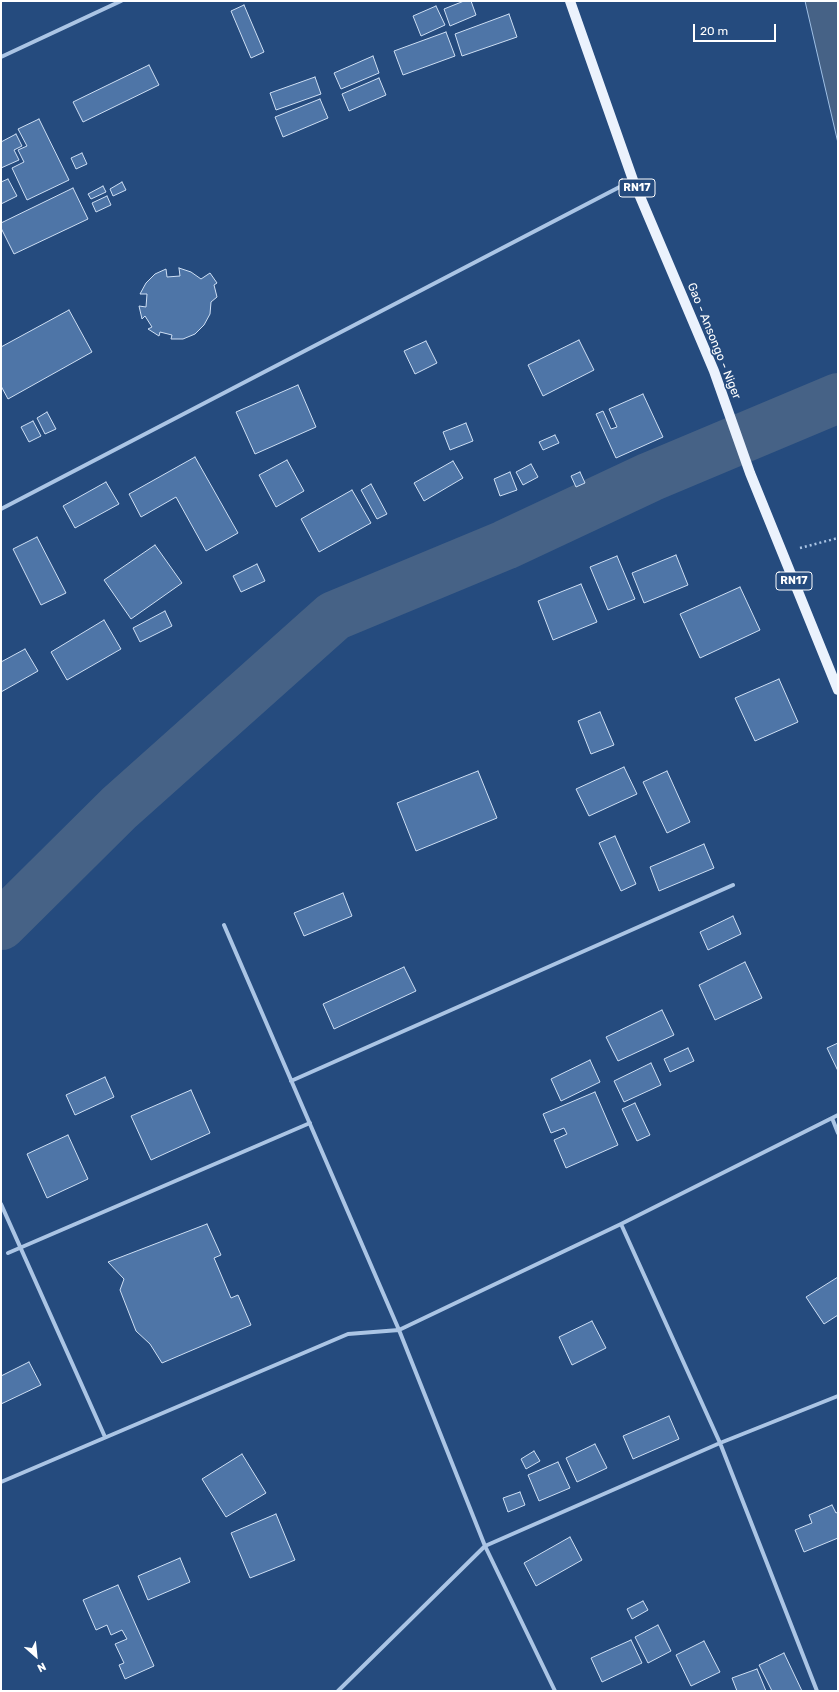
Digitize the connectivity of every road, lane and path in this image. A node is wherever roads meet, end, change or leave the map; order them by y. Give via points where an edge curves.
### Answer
1 (121, 1) edge
2 (570, 1) edge
3 (1, 57) edge
4 (633, 180) junction
5 (1, 509) edge
6 (838, 538) edge
7 (782, 553) junction
8 (838, 690) edge
9 (733, 885) dead end
10 (224, 925) dead end
11 (291, 1081) junction
12 (838, 1115) edge
13 (832, 1118) junction
14 (310, 1123) junction
15 (838, 1133) edge
16 (1, 1204) edge
17 (621, 1224) junction
18 (21, 1247) junction
19 (8, 1253) dead end
20 (399, 1330) junction
21 (838, 1396) edge
22 (105, 1437) junction
23 (720, 1443) junction
24 (1, 1482) edge
25 (485, 1546) junction
26 (338, 1691) edge
27 (555, 1691) edge
28 (817, 1691) edge

1 - 3 street
2 - 4 main road, Gao - Ansongo - Niger / RN17
4 - 5 street
4 - 7 main road, Gao - Ansongo - Niger / RN17 via 714,371
6 - 7 path
7 - 8 main road, Gao - Ansongo - Niger / RN17
9 - 11 street
10 - 11 street
11 - 14 street
12 - 13 street
13 - 15 street
13 - 17 street
14 - 18 street
14 - 20 street
16 - 18 street
17 - 20 street
17 - 23 street
18 - 19 street
18 - 22 street
20 - 22 street via 348,1334
20 - 25 street
21 - 23 street
22 - 24 street
23 - 25 street
23 - 28 street
25 - 26 street
25 - 27 street

